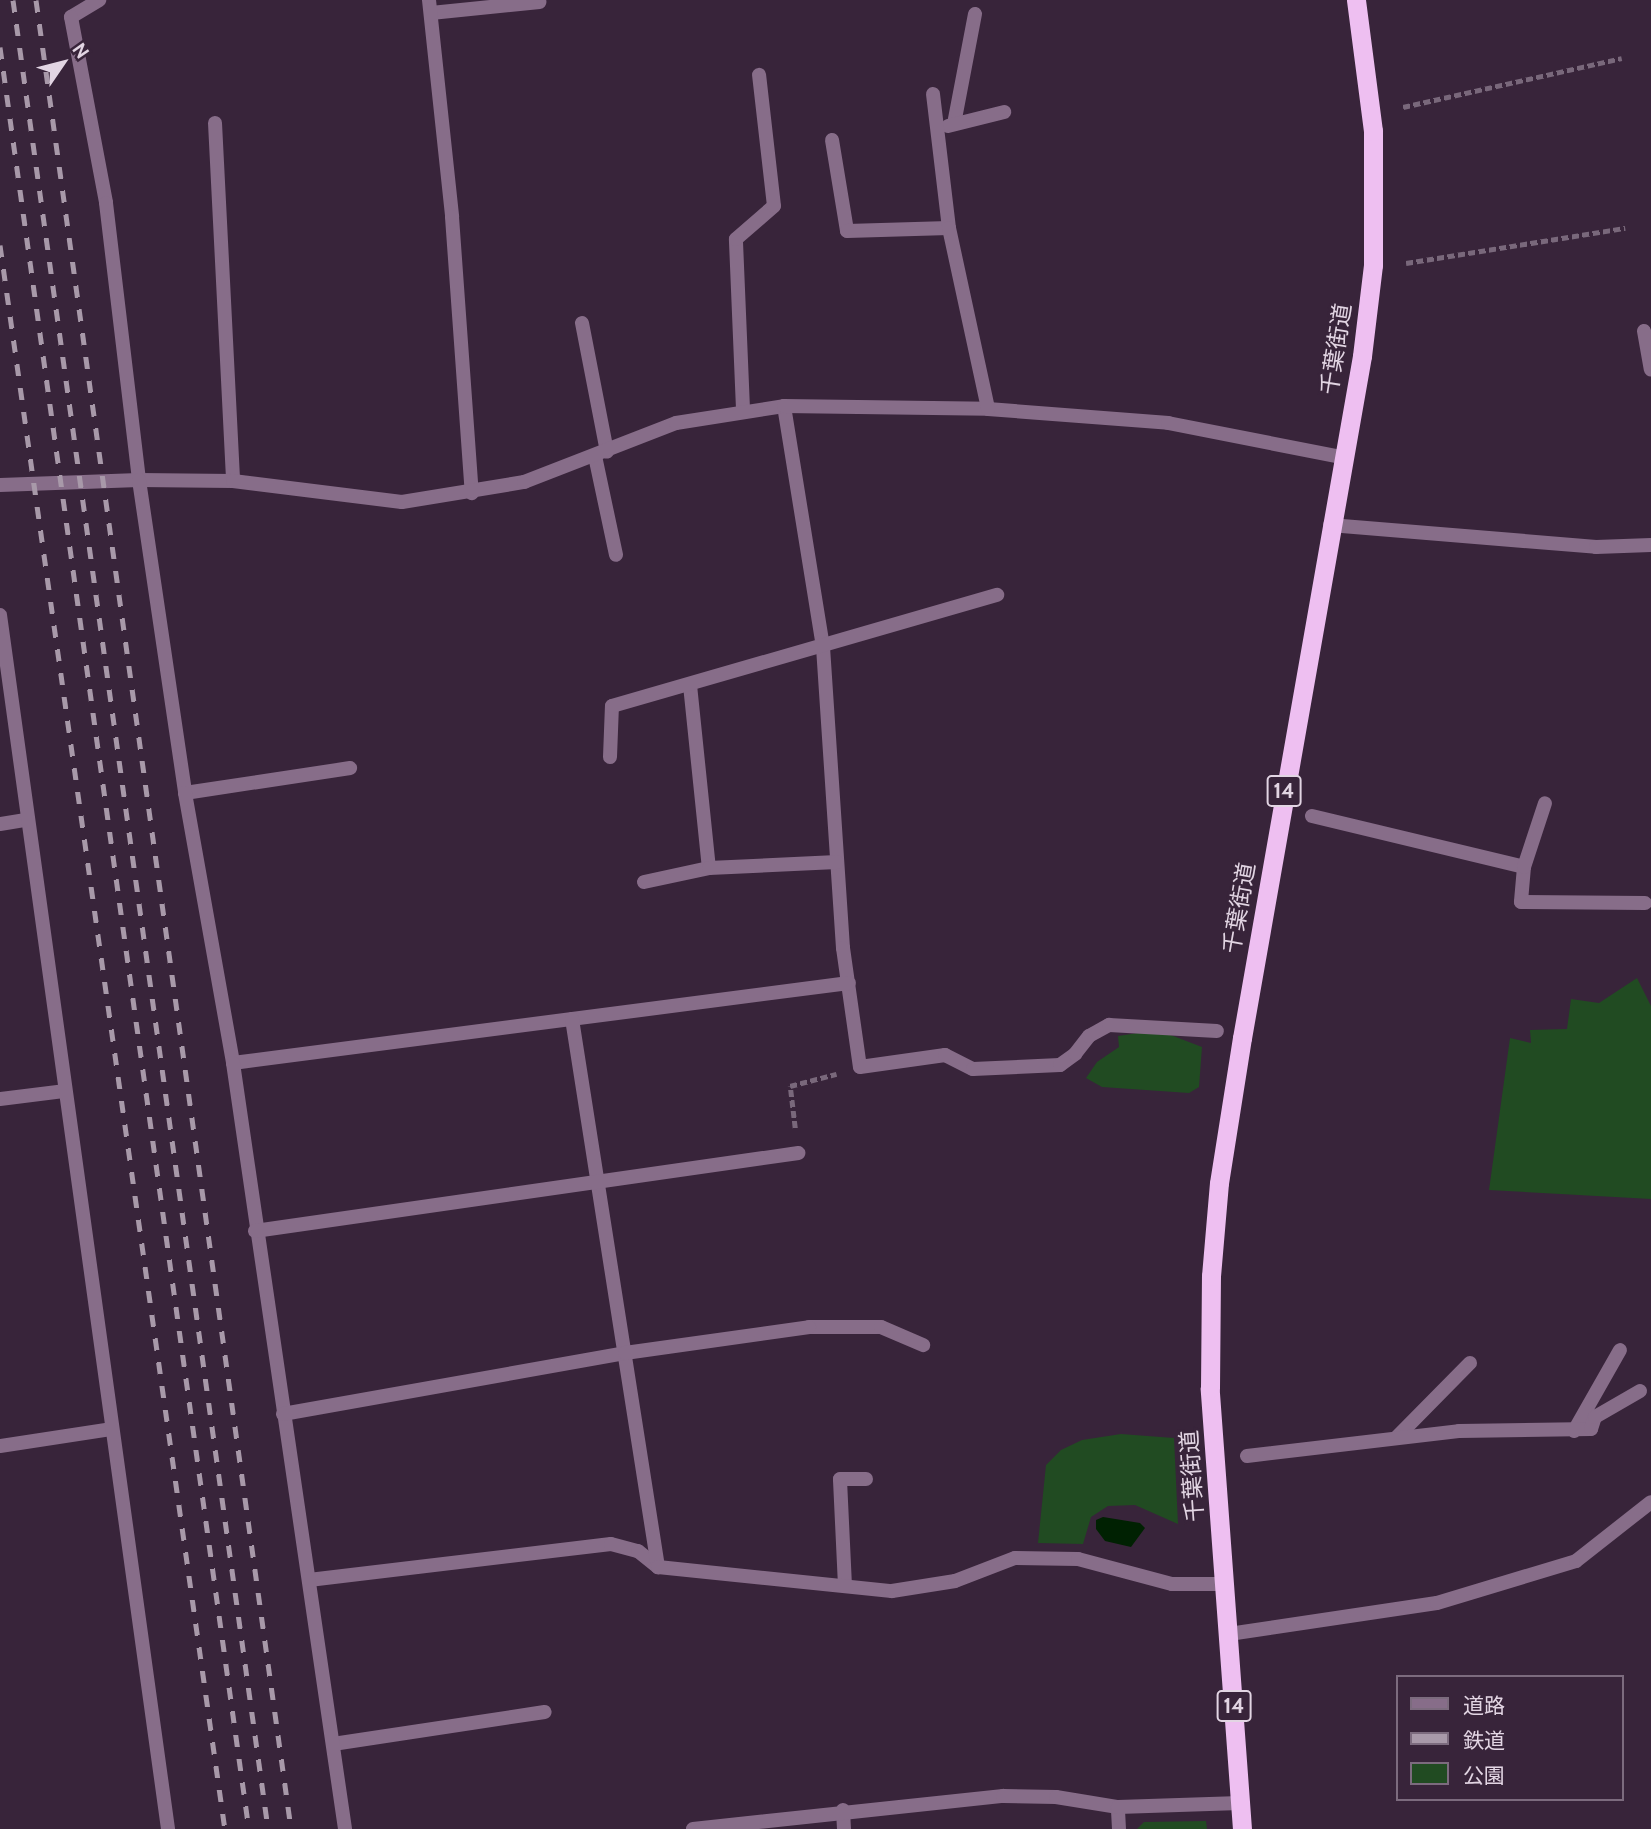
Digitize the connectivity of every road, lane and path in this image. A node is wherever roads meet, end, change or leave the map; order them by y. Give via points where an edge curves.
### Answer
1 (99, 0) edge
2 (1356, 0) edge
3 (539, 2) dead end
4 (430, 6) edge
5 (975, 14) dead end
6 (1622, 58) dead end
7 (759, 75) dead end
8 (933, 94) dead end
9 (1403, 107) dead end
10 (1004, 112) dead end
11 (215, 123) dead end
12 (954, 124) junction
13 (937, 128) junction
14 (832, 140) dead end
15 (949, 228) junction
16 (1625, 228) dead end
17 (1406, 262) dead end
18 (582, 323) dead end
19 (1644, 331) dead end
20 (1651, 369) edge
21 (784, 406) junction
22 (988, 409) junction
23 (743, 410) junction
24 (601, 454) junction
25 (1342, 457) junction
26 (139, 480) junction
27 (233, 481) junction
28 (0, 485) edge
29 (472, 493) junction
30 (1330, 525) junction
31 (1651, 534) edge
32 (1633, 542) junction
33 (1651, 545) edge
34 (616, 555) dead end
35 (997, 595) dead end
36 (0, 615) edge
37 (823, 647) junction
38 (690, 685) junction
39 (610, 757) dead end
40 (350, 768) dead end
41 (185, 793) junction
42 (1545, 803) dead end
43 (1312, 816) dead end
44 (26, 820) junction
45 (0, 824) edge
46 (837, 862) junction
47 (1524, 867) junction
48 (709, 868) junction
49 (644, 882) dead end
50 (1645, 903) dead end
51 (849, 983) junction
52 (572, 1019) junction
53 (1217, 1031) dead end
54 (233, 1063) junction
55 (860, 1067) junction
56 (64, 1091) junction
57 (0, 1099) edge
58 (798, 1153) joint
59 (597, 1180) junction
60 (255, 1231) junction
61 (923, 1345) dead end
62 (1620, 1350) dead end
63 (625, 1353) junction
64 (1470, 1363) dead end
65 (1640, 1391) dead end
66 (283, 1414) junction
67 (111, 1429) junction
68 (1574, 1431) junction
69 (1397, 1437) junction
70 (0, 1446) edge
71 (1247, 1456) dead end
72 (866, 1479) dead end
73 (1651, 1502) edge
74 (658, 1567) junction
75 (309, 1580) junction
76 (1224, 1584) junction
77 (845, 1586) junction
78 (1228, 1634) junction
79 (545, 1712) dead end
80 (333, 1744) junction
81 (1240, 1803) junction
82 (1118, 1807) junction
83 (842, 1810) junction
84 (168, 1829) edge
85 (345, 1829) edge
86 (694, 1829) edge
87 (844, 1829) edge
88 (1119, 1829) edge
89 (1242, 1829) edge

1 - 26 street via 71,17 106,203
2 - 25 highway, 千葉街道 / 14 via 1373,131 1373,265
3 - 4 street
4 - 29 street via 452,217
5 - 12 street
6 - 9 path
7 - 23 street via 774,206 736,239
8 - 13 street
10 - 12 street
11 - 27 street
12 - 13 street
13 - 15 street
14 - 15 street via 847,231
15 - 22 street
16 - 17 path
18 - 24 street
19 - 20 street
21 - 22 street
21 - 23 street
21 - 37 street
22 - 25 street via 1168,423
23 - 24 street via 676,423
24 - 29 street via 524,482
24 - 34 street
25 - 30 highway, 千葉街道 / 14
26 - 27 street
26 - 28 street
26 - 41 street
27 - 29 street via 402,502
30 - 32 street via 1596,547
30 - 76 highway, 千葉街道 / 14 via 1219,1183 1211,1276 1210,1388
31 - 32 street
32 - 33 street
35 - 37 street
36 - 44 street
37 - 38 street
37 - 46 street
38 - 39 street via 612,706
38 - 48 street
40 - 41 street
41 - 54 street
42 - 47 street
43 - 47 street
44 - 45 street
44 - 56 street
46 - 48 street
46 - 51 street
47 - 50 street via 1521,902
48 - 49 street
51 - 52 street
51 - 55 street
52 - 54 street
52 - 59 street
53 - 55 street via 1109,1025 1089,1036 1060,1065 973,1069 945,1055
54 - 60 street
55 - 58 path via 790,1086
56 - 57 street
56 - 67 street
58 - 59 street
59 - 60 street
59 - 63 street
60 - 66 street
61 - 63 street via 881,1327 809,1327
62 - 68 street
63 - 66 street
63 - 74 street
64 - 69 street
65 - 68 street via 1595,1417 1591,1429
66 - 75 street
67 - 70 street
67 - 84 street
68 - 69 street via 1459,1431
69 - 71 street
72 - 77 street via 840,1479
73 - 78 street via 1576,1561 1437,1603
74 - 75 street via 638,1551 611,1544
74 - 77 street
75 - 80 street
76 - 77 street via 1172,1584 1078,1559 1015,1558 955,1581 892,1591
76 - 78 highway, 千葉街道 / 14
78 - 81 highway, 千葉街道 / 14
79 - 80 street
80 - 85 street
81 - 82 street
81 - 89 highway, 千葉街道 / 14
82 - 83 street via 1056,1797 1003,1796
82 - 88 street
83 - 86 street
83 - 87 street

